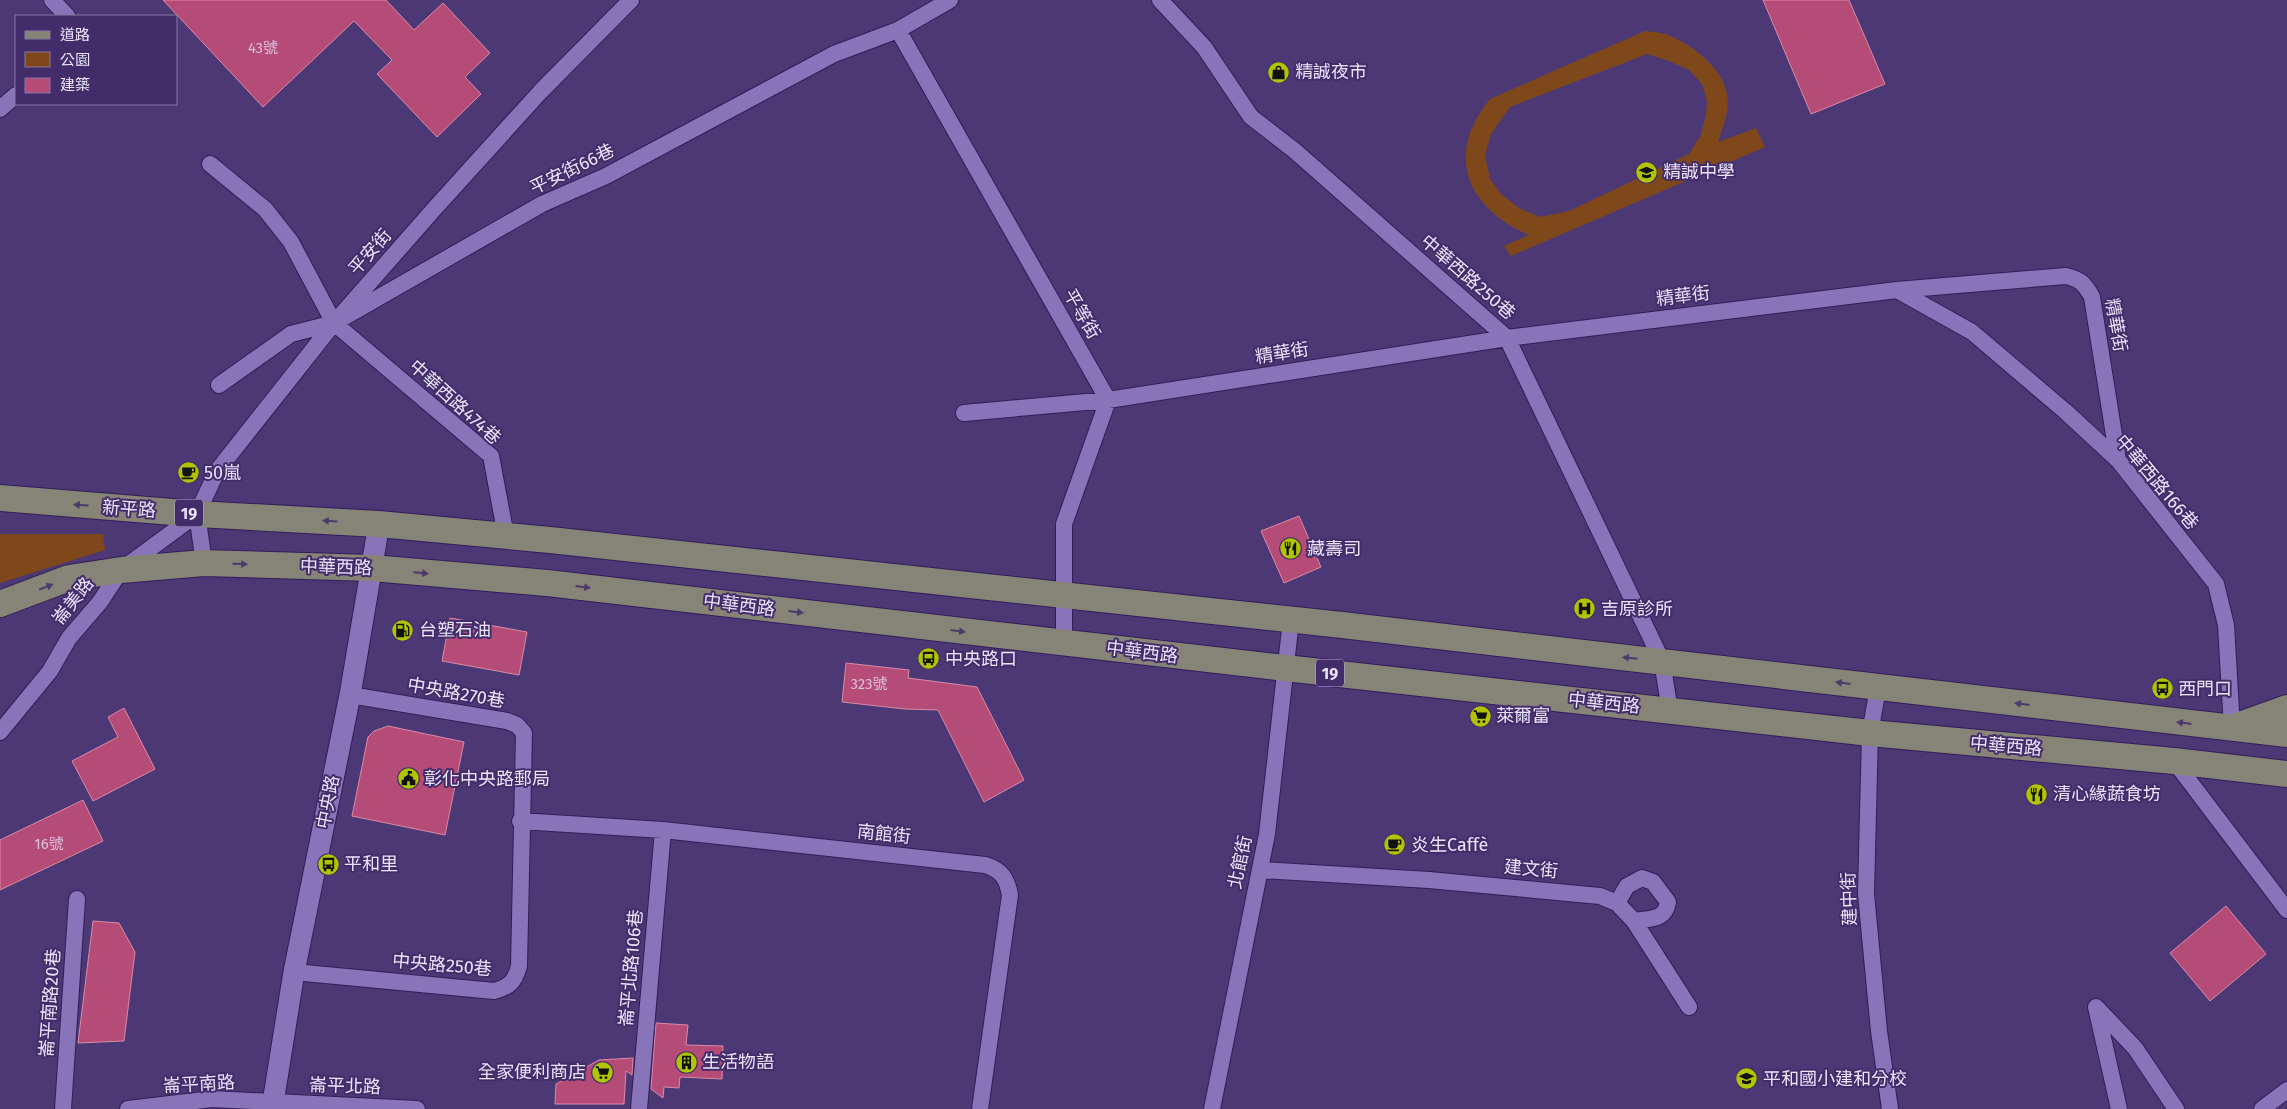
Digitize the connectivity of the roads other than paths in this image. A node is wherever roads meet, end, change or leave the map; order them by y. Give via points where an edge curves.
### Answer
1 (52, 0) edge
2 (631, 0) edge
3 (950, 0) edge
4 (1160, 0) edge
5 (66, 15) edge
6 (898, 30) junction
7 (15, 96) edge
8 (0, 109) edge
9 (210, 164) dead end
10 (1897, 290) junction
11 (334, 323) junction
12 (1507, 338) junction
13 (219, 385) dead end
14 (1108, 400) junction
15 (964, 413) dead end
16 (2118, 460) junction
17 (0, 498) edge
18 (197, 514) junction
19 (379, 524) junction
20 (506, 536) junction
21 (204, 563) junction
22 (372, 568) junction
23 (121, 570) junction
24 (1064, 594) junction
25 (0, 604) edge
26 (1291, 620) junction
27 (1064, 642) junction
28 (1662, 662) junction
29 (1286, 668) junction
30 (1878, 688) junction
31 (350, 695) junction
32 (2287, 708) edge
33 (1670, 710) junction
34 (2232, 728) junction
35 (0, 732) edge
36 (1870, 733) junction
37 (2287, 734) edge
38 (2174, 761) junction
39 (2287, 774) edge
40 (520, 821) junction
41 (662, 830) junction
42 (1260, 870) junction
43 (77, 899) dead end
44 (1617, 902) junction
45 (2287, 910) edge
46 (1634, 921) junction
47 (294, 972) junction
48 (1689, 1007) dead end
49 (2287, 1090) edge
50 (272, 1106) edge
51 (63, 1109) edge
52 (128, 1109) edge
53 (417, 1109) edge
54 (639, 1109) edge
55 (980, 1109) edge
56 (1212, 1109) edge
57 (1890, 1109) edge
58 (2119, 1109) edge
59 (2176, 1109) edge
60 (2262, 1109) edge

1 - 5 street
2 - 11 street, 平安街 via 541,91
3 - 6 street, 平安街66巷
4 - 12 street, 中華西路250巷 via 1204,47 1251,117 1295,151
6 - 11 street, 平安街66巷 via 834,54 606,176 542,204
6 - 14 street, 平等街
7 - 8 street
9 - 11 street via 265,209 291,242
10 - 12 street, 精華街
10 - 16 street, 中華西路166巷 via 1972,332
10 - 16 street, 精華街 via 2056,276 2078,279 2086,286 2094,305
11 - 13 street, 平安街66巷 via 291,334
11 - 18 street, 平安街 via 217,471
11 - 20 street, 中華西路474巷 via 491,456
12 - 14 street, 精華街
12 - 28 street, 中華西路250巷
14 - 15 street, 精華街
14 - 24 street via 1064,524
16 - 34 street, 中華西路166巷 via 2216,584 2226,625
18 -> 17 main road, 新平路 / 19
19 -> 18 main road, 新平路 / 19
18 - 21 street
18 - 23 street, 崙美路
19 - 20 main road, 19
19 - 22 street, 中央路
20 - 24 main road, 19
21 -> 22 main road, 中華西路 / 19
21 - 23 main road, 中華西路 / 19
22 -> 27 main road, 中華西路 / 19 via 548,583
22 - 31 street, 中央路
25 -> 23 main road, 中華西路 / 19 via 69,578
23 - 35 street, 崙美路 via 100,602 69,638 50,671
24 - 26 main road, 19
24 - 27 street
28 -> 26 main road, 19
26 - 29 street, 北館街
27 - 29 main road, 中華西路 / 19
30 -> 28 main road, 19
28 - 33 street, 中華西路250巷
29 - 33 main road, 中華西路 / 19
29 - 42 street, 北館街
34 -> 30 main road, 19
30 - 36 street, 建中街
31 - 40 street, 中央路270巷 via 517,725 524,733
31 - 47 street, 中央路
32 - 34 main road
33 - 36 main road, 中華西路 / 19
34 - 37 main road, 19
36 - 38 main road, 中華西路 / 19
36 - 57 street, 建中街 via 1866,894
38 - 39 main road, 中華西路 / 19
38 - 45 street
40 - 41 street, 南館街
40 - 47 street, 中央路250巷 via 519,966 515,979 506,988 494,991
41 - 54 street, 崙平北路106巷
41 - 55 street, 南館街 via 996,868 1007,880 1010,895
42 - 44 street, 建文街 via 1448,881 1600,896
42 - 56 street, 北館街
43 - 51 street, 崙平南路20巷
44 - 46 street
44 - 46 street via 1627,886 1642,878 1653,882 1668,902 1666,910 1660,917
46 - 48 street
47 - 50 street, 中央路
49 - 60 street
50 - 52 street, 崙平南路 via 212,1099
50 - 53 street, 崙平北路
58 - 59 street via 2096,1007 2135,1048

